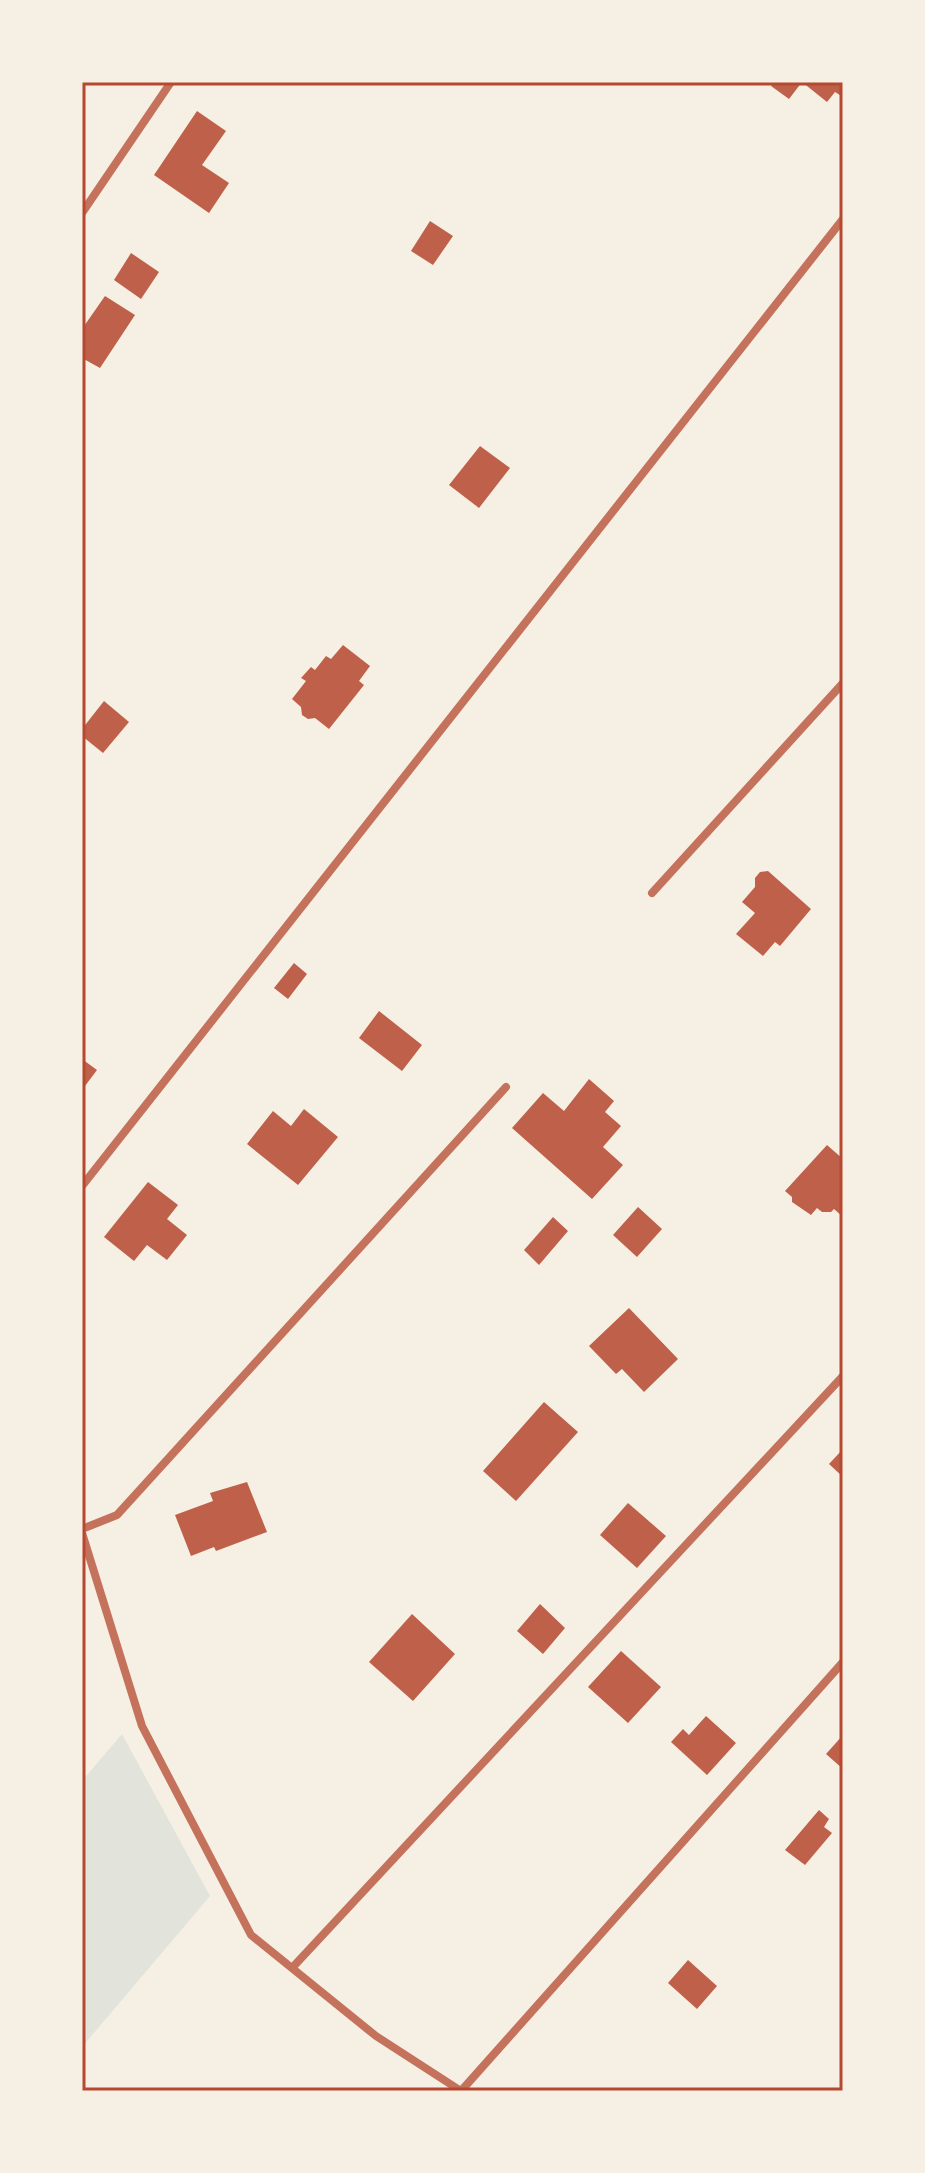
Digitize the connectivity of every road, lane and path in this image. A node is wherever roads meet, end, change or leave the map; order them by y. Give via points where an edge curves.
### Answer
1 (171, 82) edge
2 (82, 213) edge
3 (843, 219) edge
4 (843, 683) edge
5 (652, 893) dead end
6 (506, 1087) dead end
7 (82, 1186) edge
8 (843, 1376) edge
9 (82, 1531) edge
10 (843, 1662) edge
11 (292, 1968) junction
12 (461, 2091) edge

1 - 2 street
3 - 7 street
4 - 5 street
6 - 9 street via 117,1515
8 - 11 street
9 - 11 street via 142,1726 251,1935
10 - 12 street
11 - 12 street via 376,2036

